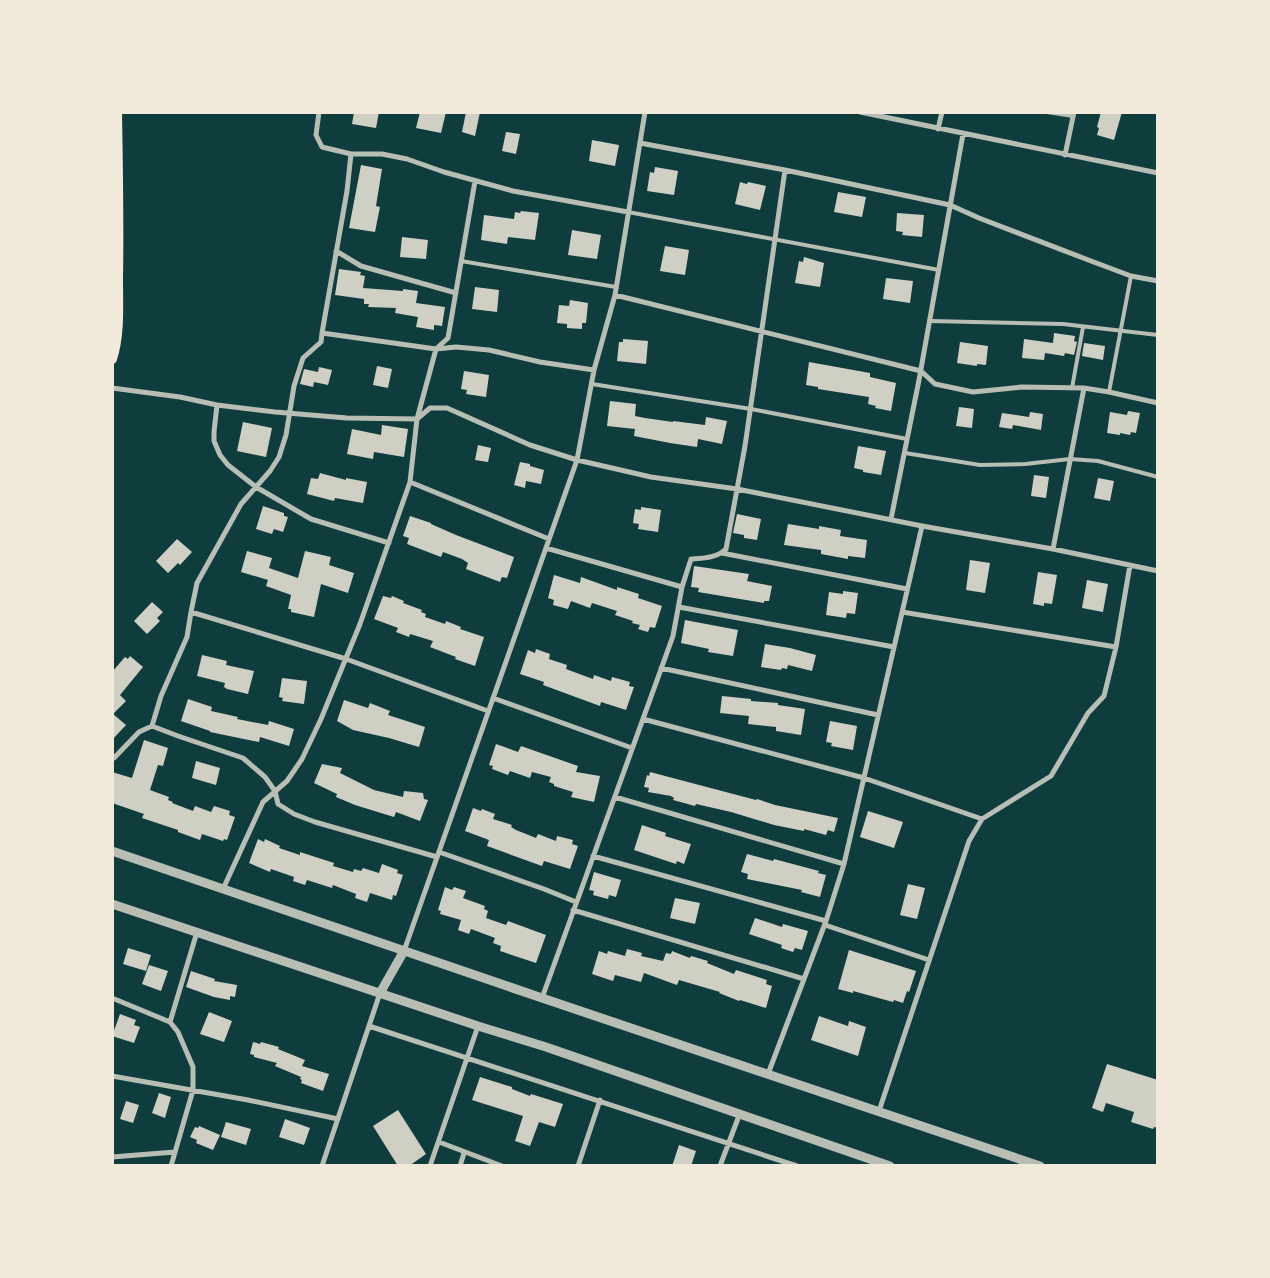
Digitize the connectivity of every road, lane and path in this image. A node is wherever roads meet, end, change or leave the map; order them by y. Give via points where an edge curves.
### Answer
1 (117, 112) edge
2 (319, 112) edge
3 (644, 112) edge
4 (860, 112) edge
5 (942, 112) edge
6 (1047, 112) edge
7 (1073, 114) edge
8 (938, 129) junction
9 (963, 134) junction
10 (640, 143) junction
11 (351, 154) junction
12 (1065, 155) junction
13 (785, 170) junction
14 (1158, 173) edge
15 (475, 181) junction
16 (950, 204) junction
17 (628, 212) junction
18 (776, 239) junction
19 (336, 251) junction
20 (461, 262) junction
21 (939, 270) junction
22 (1131, 276) junction
23 (1158, 281) edge
24 (616, 287) junction
25 (456, 293) junction
26 (615, 295) junction
27 (930, 321) junction
28 (1083, 327) junction
29 (762, 331) junction
30 (1121, 332) junction
31 (322, 334) junction
32 (1158, 335) edge
33 (436, 350) junction
34 (112, 359) edge
35 (594, 370) junction
36 (921, 371) junction
37 (592, 384) junction
38 (112, 388) edge
39 (1072, 388) junction
40 (1084, 388) junction
41 (1109, 392) junction
42 (1158, 403) edge
43 (217, 405) junction
44 (751, 409) junction
45 (289, 413) junction
46 (417, 419) junction
47 (907, 439) junction
48 (905, 453) junction
49 (1070, 459) junction
50 (577, 460) junction
51 (1158, 477) edge
52 (410, 482) junction
53 (256, 487) junction
54 (737, 489) junction
55 (892, 519) junction
56 (922, 526) junction
57 (549, 538) junction
58 (389, 543) junction
59 (546, 548) junction
60 (1053, 549) junction
61 (722, 553) junction
62 (1130, 565) junction
63 (1158, 571) edge
64 (682, 587) junction
65 (907, 589) junction
66 (679, 607) junction
67 (191, 612) junction
68 (902, 612) junction
69 (894, 647) junction
70 (1116, 648) junction
71 (346, 659) junction
72 (662, 668) junction
73 (493, 698) junction
74 (488, 711) junction
75 (878, 715) junction
76 (643, 719) junction
77 (152, 726) junction
78 (632, 748) junction
79 (112, 757) edge
80 (864, 778) junction
81 (275, 791) junction
82 (614, 797) junction
83 (982, 819) junction
84 (112, 851) edge
85 (438, 855) junction
86 (593, 856) junction
87 (844, 864) junction
88 (223, 889) junction
89 (576, 902) junction
90 (112, 904) edge
91 (574, 910) junction
92 (826, 923) junction
93 (197, 932) junction
94 (404, 951) junction
95 (929, 960) junction
96 (804, 979) junction
97 (380, 993) junction
98 (112, 998) edge
99 (542, 998) junction
100 (170, 1022) junction
101 (369, 1026) junction
102 (478, 1026) junction
103 (468, 1058) junction
104 (768, 1074) junction
105 (112, 1076) edge
106 (193, 1090) junction
107 (600, 1100) junction
108 (879, 1111) junction
109 (740, 1114) junction
110 (338, 1119) junction
111 (439, 1142) junction
112 (729, 1143) junction
113 (175, 1152) junction
114 (464, 1153) junction
115 (112, 1157) edge
116 (171, 1166) edge
117 (322, 1166) edge
118 (430, 1166) edge
119 (460, 1166) edge
120 (502, 1166) edge
121 (578, 1166) edge
122 (720, 1166) edge
123 (797, 1166) edge
124 (890, 1166) edge
125 (1040, 1166) edge

1 - 34 main road via 118,308
2 - 11 street via 316,135 322,147
3 - 10 street
4 - 8 street
5 - 8 street
6 - 7 lane
7 - 12 street
8 - 9 street
9 - 12 street
9 - 16 street
10 - 13 street
10 - 17 street
11 - 15 street via 382,154 407,159
11 - 19 street
12 - 14 street
13 - 16 street
13 - 18 street
15 - 17 street
15 - 20 street
16 - 21 street
16 - 22 street
17 - 18 lane
17 - 24 street
18 - 21 lane
18 - 29 street
19 - 25 street via 361,266
19 - 31 street
20 - 24 lane
20 - 25 street
21 - 27 street
22 - 23 street
22 - 30 lane
24 - 26 street
25 - 33 street via 448,338
26 - 29 street
26 - 35 street
27 - 28 lane
27 - 36 street
28 - 30 lane
28 - 39 lane
29 - 36 street
29 - 44 street
30 - 32 lane
30 - 41 lane
31 - 33 street
31 - 45 street via 321,342 303,358
33 - 35 street via 488,350
33 - 46 street
35 - 37 street
36 - 39 street via 936,384 972,392 1022,387
36 - 47 street
37 - 44 lane
37 - 50 street
38 - 43 street via 180,396
39 - 40 street
40 - 41 street
40 - 49 street
41 - 42 street
43 - 45 street
43 - 53 street via 214,432 217,449 228,466
44 - 47 lane
44 - 54 street
45 - 46 street
45 - 53 street via 278,457
46 - 50 street via 430,408 447,408 530,445
46 - 52 street
47 - 48 street
48 - 49 lane via 980,465
48 - 55 street
49 - 51 lane via 1098,461
49 - 60 street
50 - 54 street via 651,478
50 - 57 street
52 - 57 street
52 - 58 street
53 - 58 street via 311,519
53 - 67 street via 241,504 198,584
54 - 55 street
54 - 61 street via 726,549
55 - 56 street
56 - 60 street
56 - 65 street
57 - 59 street
58 - 71 street
59 - 64 street
59 - 73 street
60 - 62 street
61 - 64 street via 691,559
61 - 65 street
62 - 63 street
62 - 70 street
64 - 66 street
65 - 68 street
66 - 69 street
66 - 72 street
67 - 71 street
67 - 77 street via 187,637 161,696
68 - 69 street
68 - 70 street
69 - 75 street
70 - 83 street via 1104,696 1088,713 1051,776
71 - 74 street
71 - 81 street via 302,758 287,781
72 - 75 street
72 - 76 street
73 - 74 street
73 - 78 street
74 - 85 street
75 - 80 street
76 - 78 street
76 - 80 street
77 - 79 street via 139,732
77 - 81 street via 243,758 265,777
78 - 82 street
80 - 83 street
80 - 87 street
81 - 85 street via 278,804 294,814
81 - 88 street via 263,802
82 - 86 street
82 - 87 street
83 - 95 street via 969,841
84 - 88 street
85 - 89 street
85 - 94 street
86 - 89 street
86 - 92 street
87 - 92 street
88 - 94 street
89 - 91 street
90 - 93 street
91 - 96 street
91 - 99 street
92 - 95 street
92 - 96 street
93 - 97 street
93 - 100 street
94 - 97 street
94 - 99 street
95 - 108 street
96 - 104 street
97 - 101 street
97 - 102 street
98 - 100 street
99 - 104 street
100 - 106 street via 178,1032 193,1067
101 - 103 street
101 - 110 street
102 - 103 street
102 - 109 street
103 - 107 street
103 - 111 street
104 - 108 street
105 - 106 street
106 - 110 street
106 - 113 street
107 - 112 street
107 - 121 street
108 - 125 street
109 - 112 street
109 - 124 street
110 - 117 street
111 - 114 street
111 - 118 street
112 - 122 street
112 - 123 street
113 - 115 street
113 - 116 street
114 - 119 street
114 - 120 street

